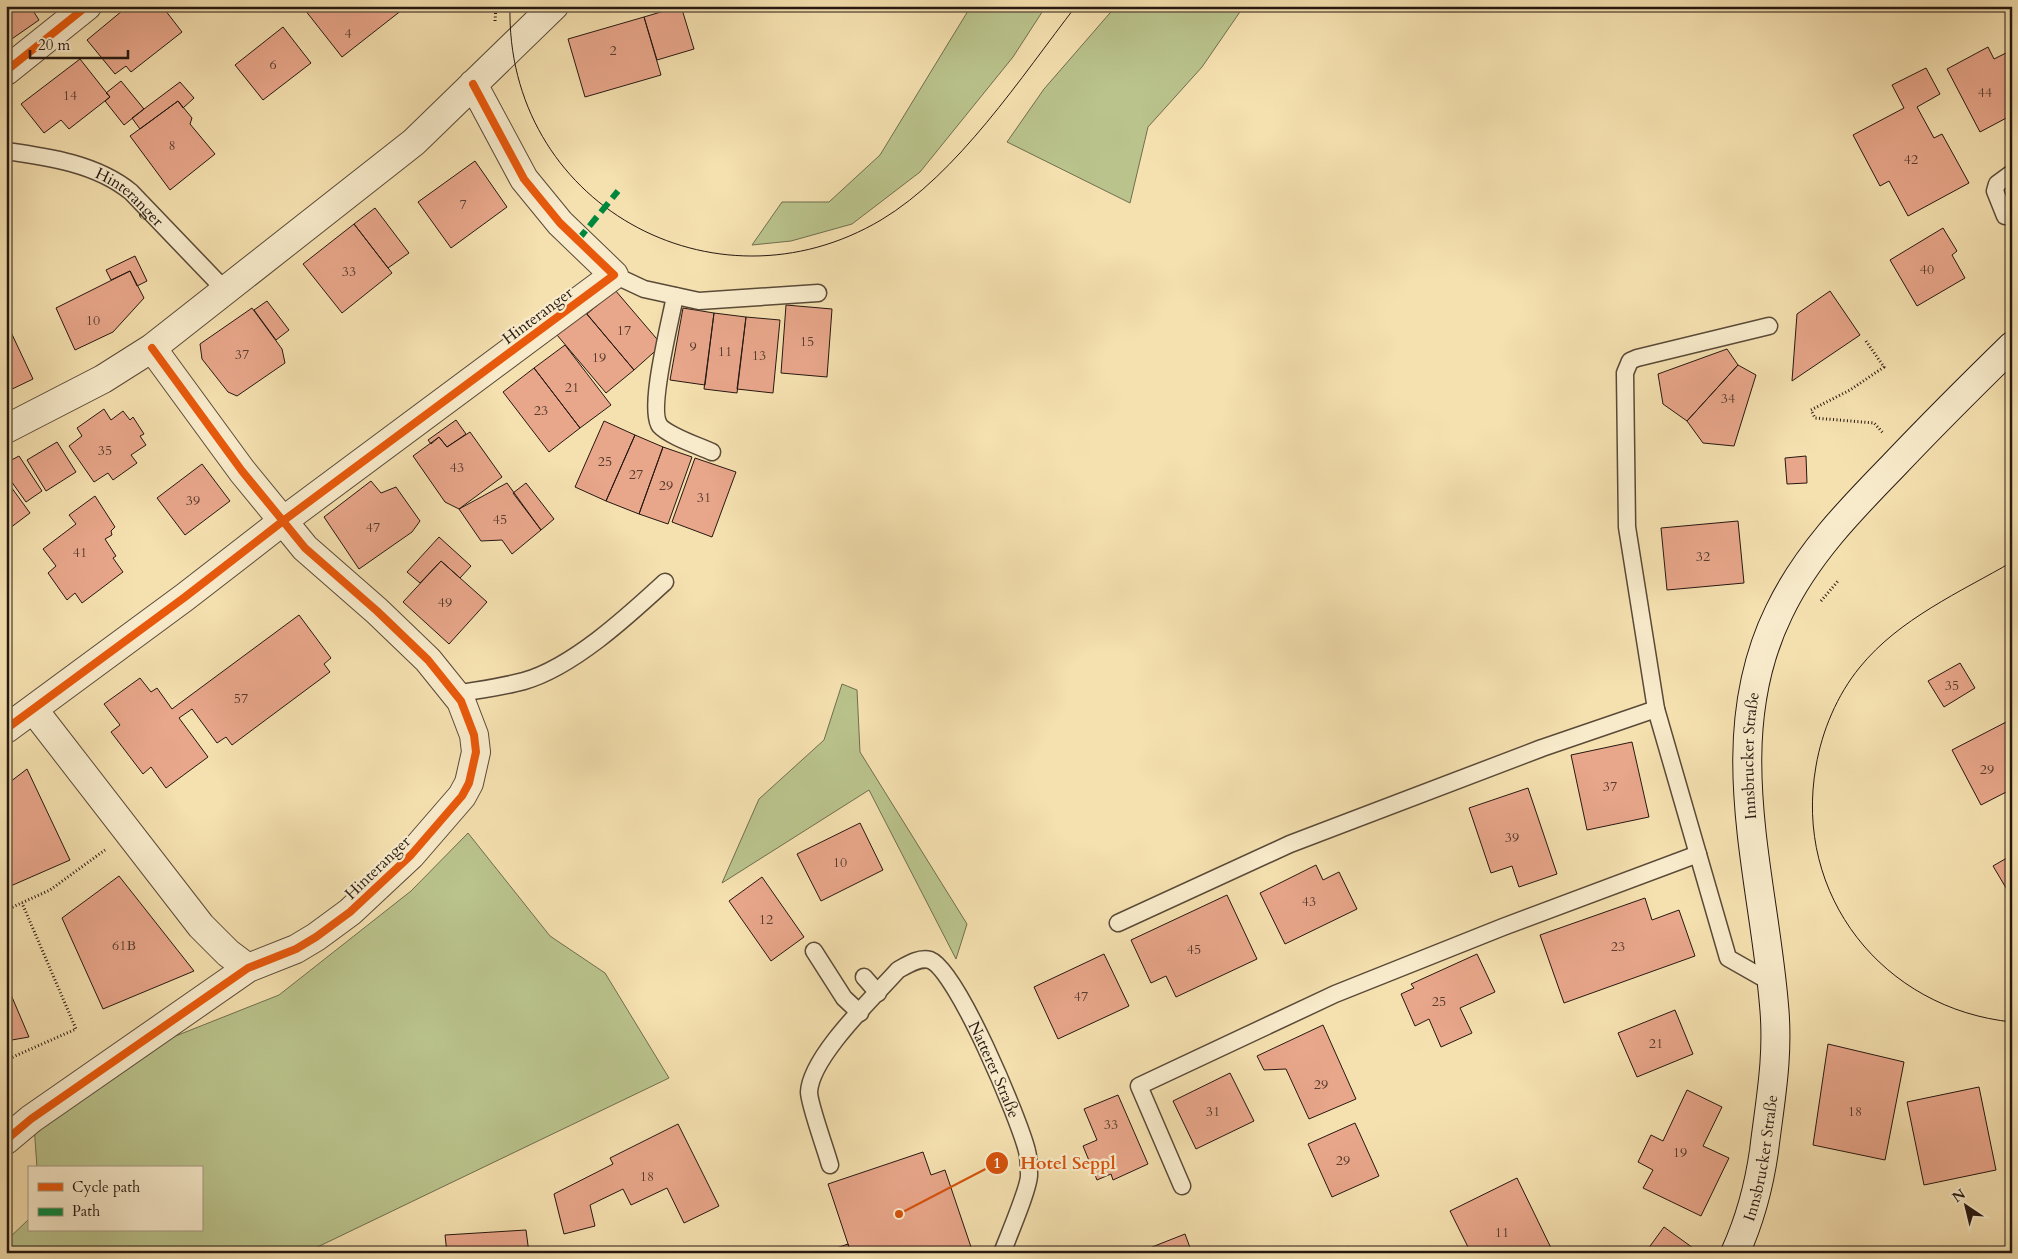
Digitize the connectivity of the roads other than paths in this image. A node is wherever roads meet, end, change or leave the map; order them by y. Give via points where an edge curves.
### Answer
1 (87, 6) edge
2 (554, 6) edge
3 (6, 71) edge
4 (473, 84) junction
5 (6, 150) edge
6 (2012, 173) edge
7 (2005, 216) dead end
8 (614, 274) junction
9 (225, 290) junction
10 (818, 293) dead end
11 (675, 296) junction
12 (1769, 326) dead end
13 (2012, 346) edge
14 (152, 348) junction
15 (6, 429) edge
16 (712, 452) dead end
17 (283, 521) junction
18 (666, 582) dead end
19 (456, 694) junction
20 (33, 709) junction
21 (1656, 709) junction
22 (6, 729) edge
23 (1698, 854) junction
24 (1118, 924) dead end
25 (814, 951) dead end
26 (248, 968) junction
27 (864, 977) dead end
28 (1772, 983) junction
29 (878, 992) junction
30 (860, 1013) junction
31 (6, 1140) edge
32 (830, 1165) dead end
33 (1182, 1186) dead end
34 (1002, 1253) edge
35 (1735, 1253) edge

1 - 3 street
2 - 4 street
4 - 8 street via 524,179 560,223
4 - 9 street via 414,142
5 - 9 lane, Hinteranger via 89,168 118,181
6 - 7 lane via 1997,184 1994,191
8 - 11 lane via 644,289
8 - 17 street, Hinteranger
9 - 14 street
10 - 11 lane via 724,301 699,301
11 - 16 lane via 657,389 656,418 667,431
12 - 21 lane via 1637,358 1626,367 1627,527
13 - 28 street, Innsbrucker Straße via 1880,478 1819,548 1778,612 1757,672 1751,702 1746,772
14 - 15 street via 103,379
14 - 17 street, Hinteranger via 242,471
17 - 19 street, Hinteranger via 305,548 428,660
17 - 20 street, Hinteranger
18 - 19 lane via 601,636 552,669 525,680
19 - 26 street, Hinteranger via 469,718 476,752 474,767 462,796 411,856 350,912 296,949
20 - 22 street, Hinteranger
20 - 26 street via 201,926
21 - 23 lane
21 - 24 lane via 1542,748 1290,844
23 - 28 lane via 1728,958
23 - 33 lane via 1335,994 1139,1086
25 - 30 lane via 844,998
26 - 31 street, Hinteranger via 31,1119
27 - 29 lane
28 - 35 street, Innsbrucker Straße via 1775,1028 1772,1100 1756,1194
29 - 30 lane, Natterer Straße
29 - 34 lane, Natterer Straße via 898,970 914,961 929,960 942,967 969,1012 1018,1123 1027,1152 1030,1177
30 - 32 lane, Natterer Straße via 822,1057 812,1078 809,1094

